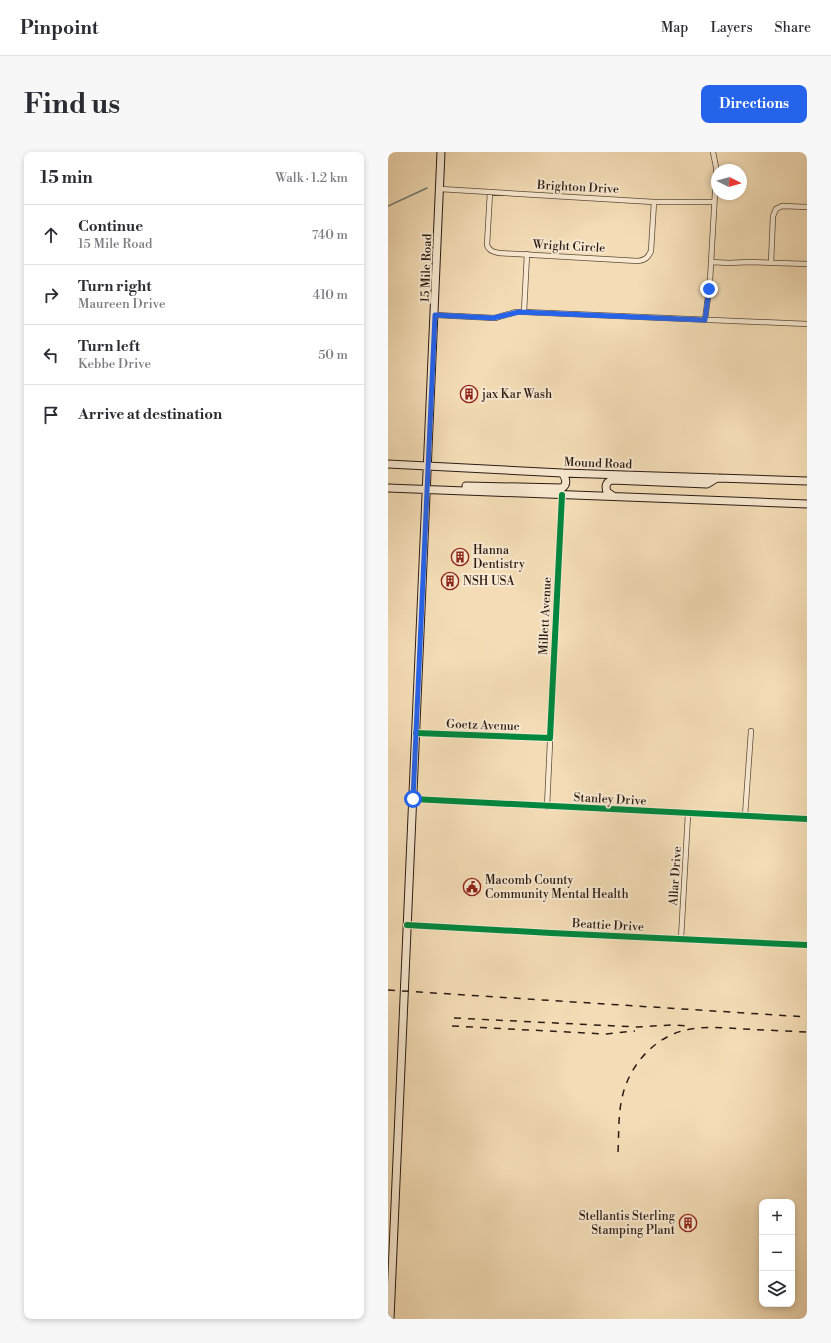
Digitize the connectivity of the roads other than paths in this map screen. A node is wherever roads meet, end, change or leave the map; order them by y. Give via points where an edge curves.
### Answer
1 (442, 152) edge
2 (713, 152) edge
3 (440, 189) junction
4 (490, 192) junction
5 (654, 202) junction
6 (714, 202) junction
7 (807, 207) edge
8 (527, 254) junction
9 (711, 262) junction
10 (771, 263) junction
11 (807, 264) edge
12 (524, 312) junction
13 (435, 315) junction
14 (705, 320) junction
15 (807, 324) edge
16 (388, 464) edge
17 (428, 466) junction
18 (562, 473) junction
19 (717, 478) junction
20 (807, 481) edge
21 (388, 488) edge
22 (427, 490) junction
23 (449, 490) junction
24 (562, 495) junction
25 (613, 497) junction
26 (807, 504) edge
27 (751, 731) dead end
28 (416, 733) junction
29 (550, 740) junction
30 (413, 799) junction
31 (547, 807) junction
32 (688, 814) junction
33 (745, 816) junction
34 (807, 820) edge
35 (407, 925) junction
36 (681, 939) junction
37 (807, 945) edge
38 (390, 1319) edge

1 - 3 main road, 15 Mile Road
2 - 6 street via 716,167
3 - 4 street, Brighton Drive
3 - 13 main road, 15 Mile Road
4 - 5 street, Brighton Drive
4 - 8 street, Wright Circle via 488,248 495,252
5 - 6 street, Brighton Drive
5 - 8 street, Wright Circle via 651,251 645,260
6 - 9 street
7 - 10 street via 782,206 776,209 773,216
8 - 12 street
9 - 10 street
9 - 14 street
10 - 11 street
12 - 13 street via 493,318
12 - 14 street
13 - 17 main road, 15 Mile Road
14 - 15 street
16 - 17 main road, Mound Road
17 - 18 main road, Mound Road
17 - 22 main road, 15 Mile Road
18 - 19 main road, Mound Road
18 - 23 main road via 566,482 562,488 465,486
19 - 20 main road, Mound Road
19 - 25 main road via 707,484 612,480 606,487 607,492
21 - 22 main road
22 - 23 main road
22 - 28 main road, 15 Mile Road
23 - 24 main road
24 - 25 main road
24 - 29 street, Millett Avenue
25 - 26 main road
27 - 33 street
28 - 29 street, Goetz Avenue
28 - 30 main road, 15 Mile Road
29 - 31 street, Millett Avenue
30 - 31 street, Stanley Drive
30 - 35 main road, 15 Mile Road
31 - 32 street, Stanley Drive
32 - 33 street, Stanley Drive
32 - 36 street, Allar Drive
33 - 34 street, Stanley Drive
35 - 36 street, Beattie Drive
35 - 38 main road, 15 Mile Road
36 - 37 street, Beattie Drive

